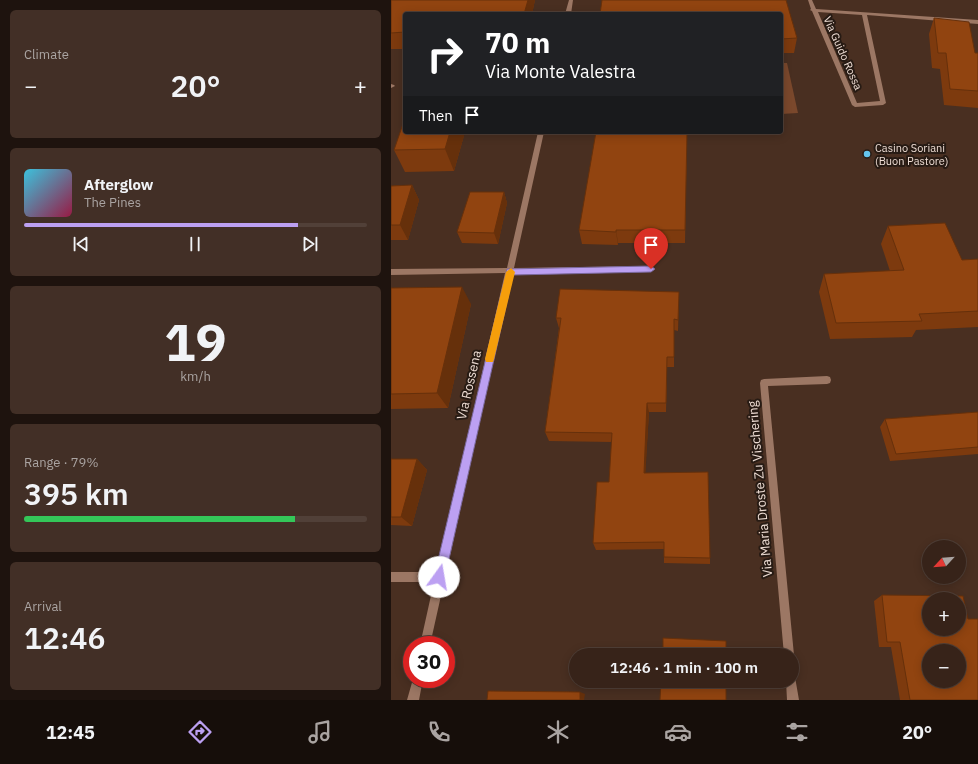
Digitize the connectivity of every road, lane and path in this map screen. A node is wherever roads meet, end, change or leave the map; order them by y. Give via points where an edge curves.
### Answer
1 (571, 0) edge
2 (810, 0) edge
3 (813, 10) junction
4 (568, 12) edge
5 (864, 13) junction
6 (978, 22) edge
7 (541, 134) edge
8 (651, 269) dead end
9 (391, 272) edge
10 (509, 272) junction
11 (827, 380) dead end
12 (391, 577) edge
13 (439, 577) junction
14 (427, 636) edge
15 (788, 648) edge
16 (416, 688) edge
17 (792, 688) edge
18 (413, 700) edge
19 (793, 700) edge

1 - 4 street
2 - 3 street, Via Guido Rossa
3 - 5 street, Via Guido Rossa
3 - 5 street, Via Guido Rossa via 855,105 883,103
5 - 6 street, Via Guido Rossa
7 - 10 street, Via Rossena
8 - 10 street
9 - 10 street
10 - 13 street, Via Rossena
11 - 15 street, Via Maria Droste Zu Vischering via 764,383
12 - 13 street
13 - 14 street, Via Rossena
16 - 18 street
17 - 19 street

